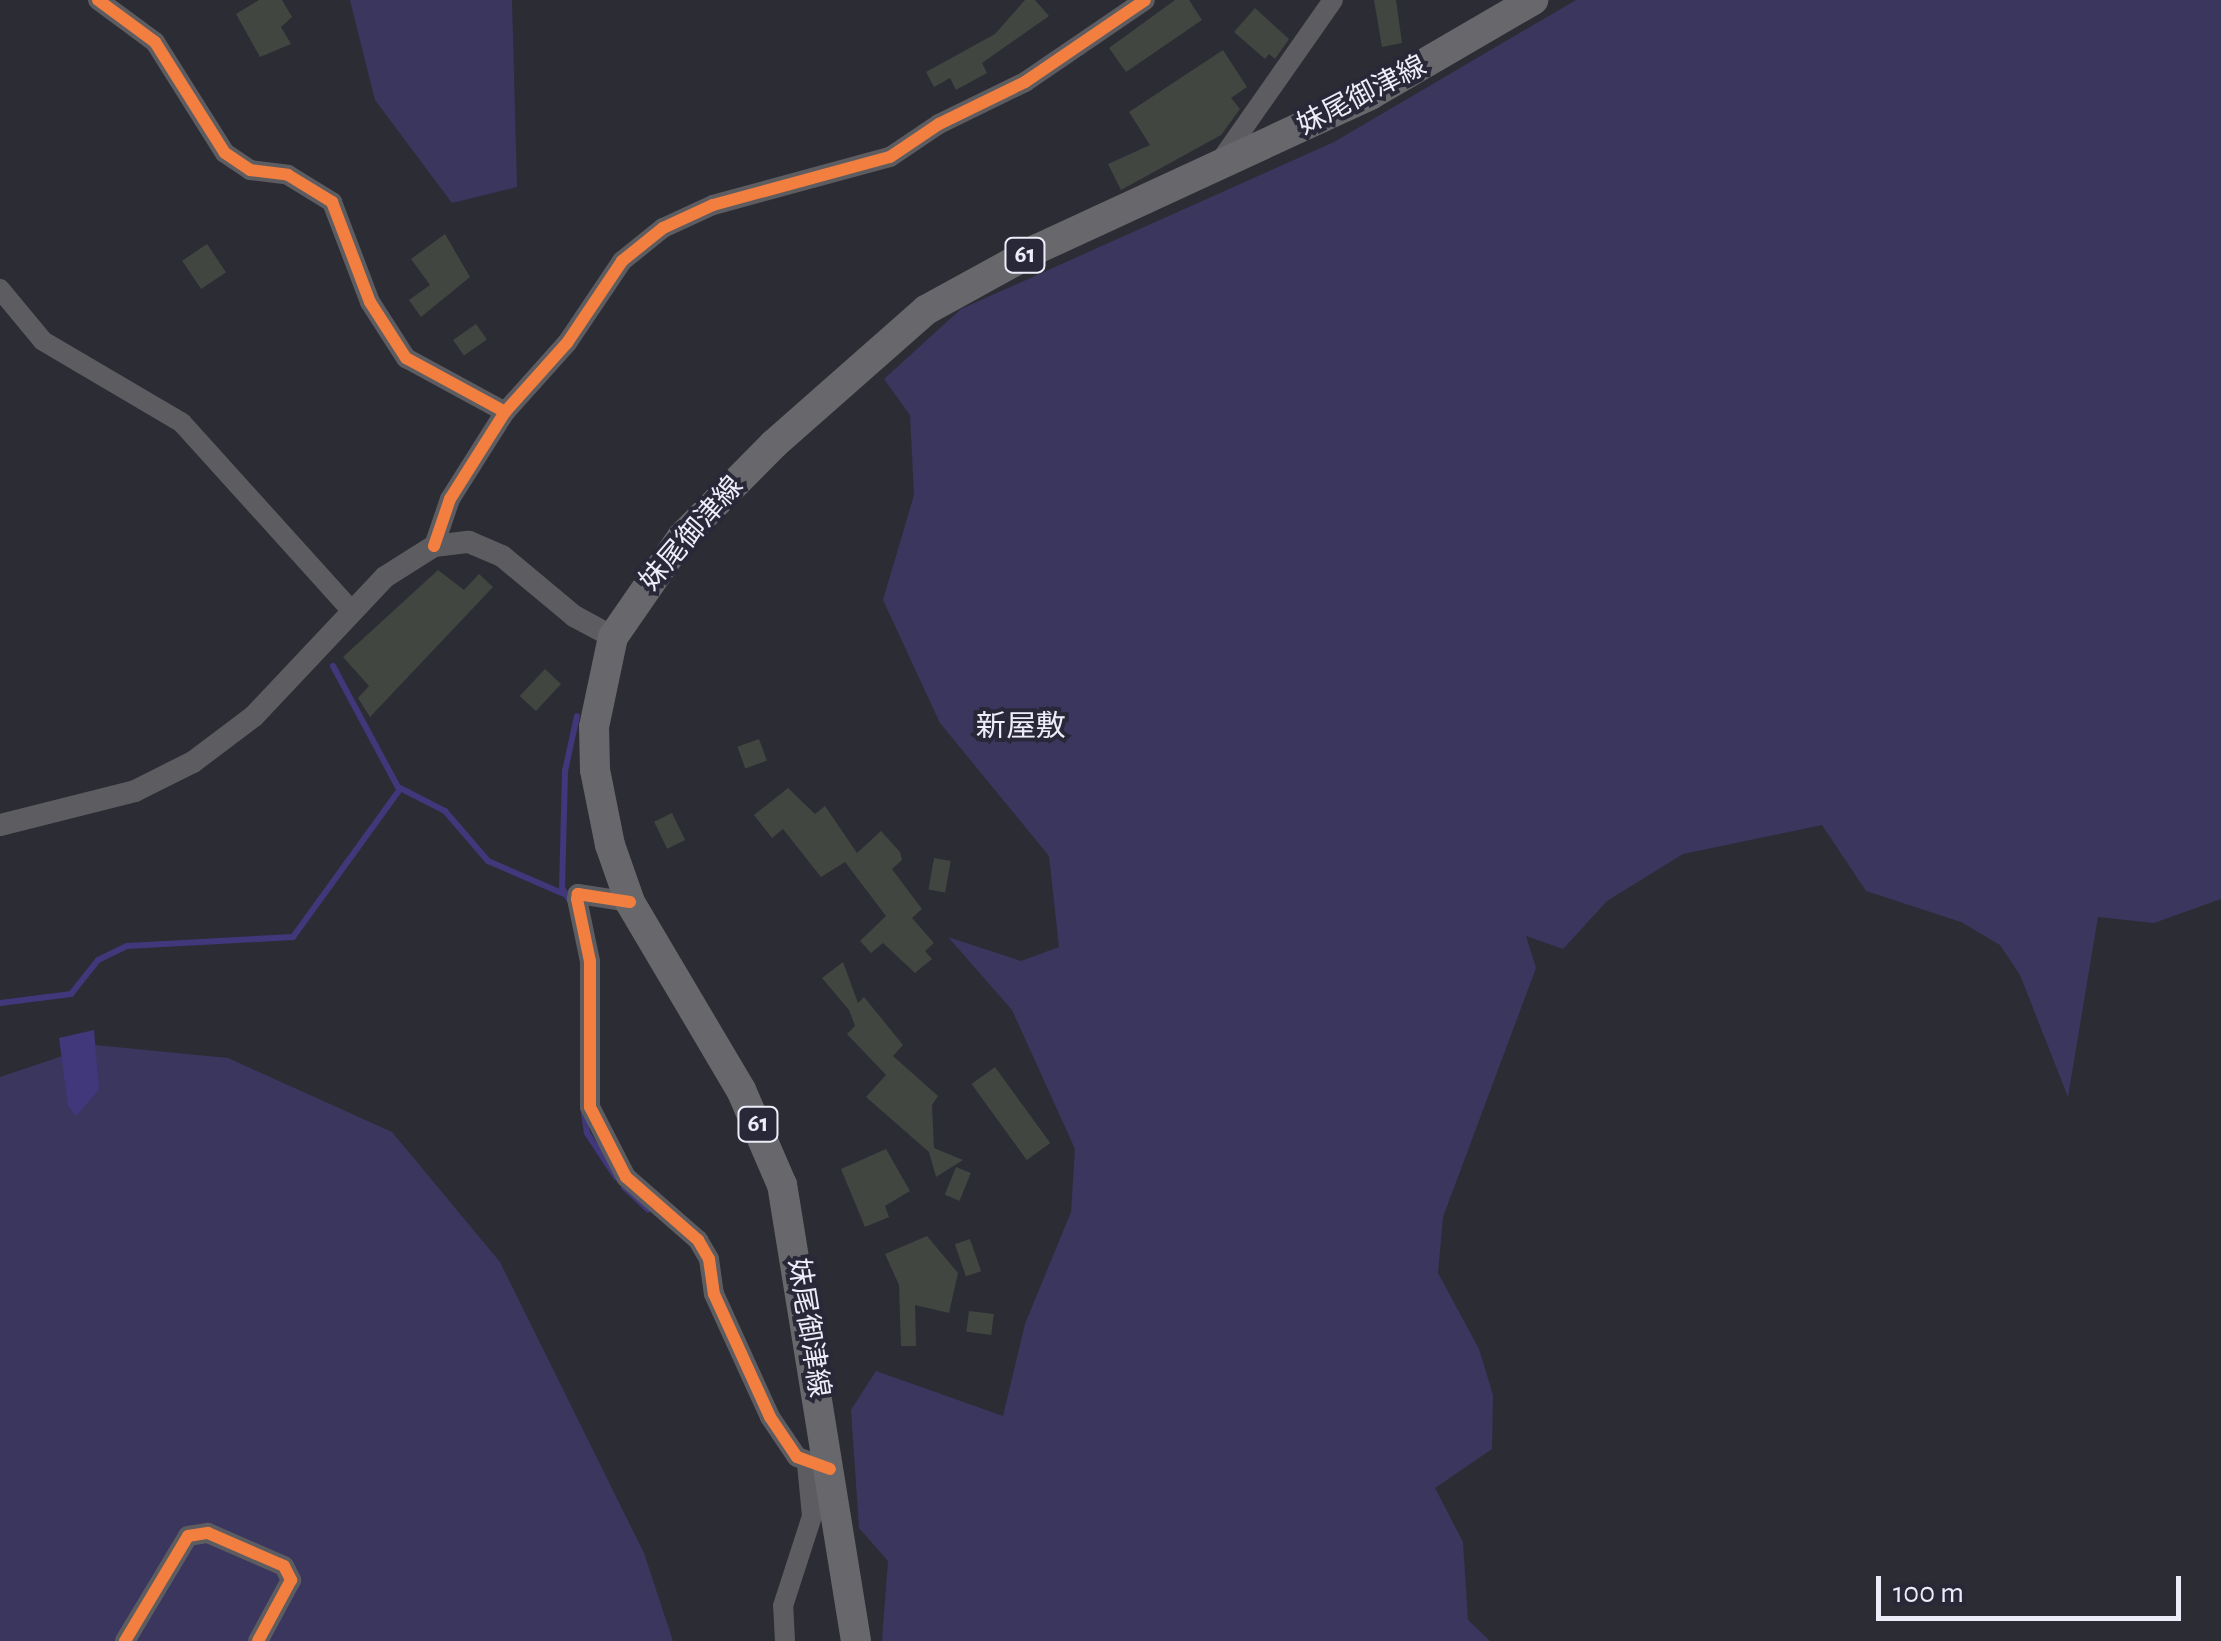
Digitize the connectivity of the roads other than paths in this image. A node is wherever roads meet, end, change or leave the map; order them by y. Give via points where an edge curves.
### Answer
1 (98, 0) edge
2 (1144, 0) edge
3 (1333, 0) edge
4 (1533, 0) edge
5 (1214, 170) junction
6 (0, 289) edge
7 (505, 412) junction
8 (434, 546) junction
9 (351, 610) junction
10 (613, 637) junction
11 (0, 825) edge
12 (630, 902) junction
13 (818, 1467) junction
14 (125, 1641) edge
15 (258, 1641) edge
16 (785, 1641) edge
17 (856, 1641) edge

1 - 7 street via 155,42 225,153 250,170 288,175 332,202 370,302 406,358
2 - 7 street via 1025,82 890,156 713,205 663,228 622,261 567,343
3 - 5 street
4 - 5 main road, 妹尾御津線 / 61 via 1370,95
5 - 10 main road, 妹尾御津線 / 61 via 1037,249 926,310 682,536
6 - 9 street via 43,340 182,424
7 - 8 street via 450,498
8 - 9 street via 385,577
8 - 10 street via 469,542 502,556 574,616
9 - 11 street via 254,716 193,762 135,791
10 - 12 main road, 妹尾御津線 / 61 via 594,727 595,770
12 - 13 main road, 妹尾御津線 / 61 via 741,1090 782,1186
12 - 13 street via 578,894 577,899 590,961 590,1107 626,1177 710,1258 714,1294 770,1417
13 - 16 street via 812,1516 783,1606
13 - 17 main road, 妹尾御津線 / 61
14 - 15 street via 188,1536 208,1534 284,1566 290,1580

